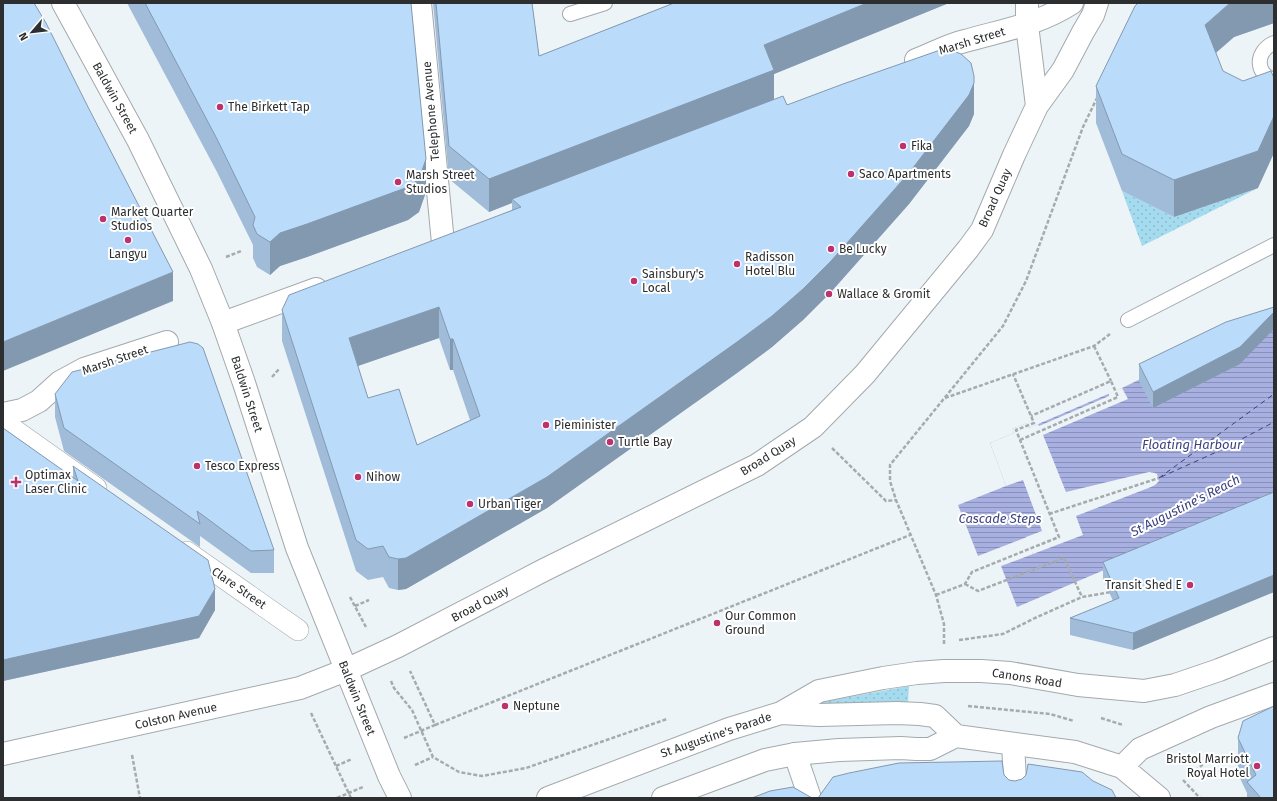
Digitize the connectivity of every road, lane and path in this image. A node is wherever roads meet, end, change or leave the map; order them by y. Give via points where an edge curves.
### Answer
1 (63, 3) edge
2 (420, 3) edge
3 (605, 3) edge
4 (1026, 3) edge
5 (1072, 3) edge
6 (1097, 3) edge
7 (570, 14) dead end
8 (1027, 25) junction
9 (1274, 43) edge
10 (897, 68) edge
11 (1274, 80) edge
12 (1099, 92) edge
13 (1037, 106) junction
14 (465, 235) edge
15 (1274, 245) edge
16 (332, 283) edge
17 (1128, 320) joint
18 (223, 323) junction
19 (167, 342) dead end
20 (1094, 346) junction
21 (1013, 374) junction
22 (1110, 381) junction
23 (945, 398) junction
24 (3, 414) edge
25 (1031, 416) junction
26 (3, 422) edge
27 (1020, 440) junction
28 (831, 448) dead end
29 (1159, 478) dead end
30 (109, 498) edge
31 (896, 500) junction
32 (1050, 514) junction
33 (910, 535) junction
34 (174, 543) edge
35 (965, 584) junction
36 (1116, 589) edge
37 (936, 595) junction
38 (1082, 597) junction
39 (369, 600) dead end
40 (350, 608) dead end
41 (298, 630) dead end
42 (957, 640) dead end
43 (944, 641) junction
44 (950, 641) dead end
45 (936, 643) dead end
46 (1274, 648) edge
47 (409, 669) dead end
48 (346, 670) junction
49 (389, 677) dead end
50 (1274, 694) edge
51 (961, 706) dead end
52 (309, 709) dead end
53 (781, 713) junction
54 (673, 718) dead end
55 (1078, 722) dead end
56 (435, 725) junction
57 (127, 727) junction
58 (421, 731) junction
59 (956, 736) junction
60 (402, 739) dead end
61 (1013, 744) junction
62 (3, 754) edge
63 (795, 754) junction
64 (433, 757) junction
65 (354, 758) dead end
66 (1202, 765) dead end
67 (336, 766) junction
68 (414, 766) dead end
69 (1122, 767) junction
70 (1191, 775) dead end
71 (1180, 778) dead end
72 (366, 786) dead end
73 (348, 793) junction
74 (140, 798) edge
75 (337, 798) edge
76 (351, 798) edge
77 (400, 798) edge
78 (548, 798) edge
79 (663, 798) edge
80 (810, 798) edge
81 (1015, 798) edge
82 (1159, 798) edge
83 (1200, 798) edge

1 - 18 main road, Baldwin Street via 138,140 201,269
2 - 14 main road, Telephone Avenue via 436,246
3 - 7 lane
4 - 8 main road
5 - 8 main road, Marsh Street via 1057,13
6 - 13 main road, Broad Quay via 1063,70
8 - 10 main road, Marsh Street via 963,41
8 - 13 main road
9 - 11 lane via 1265,48 1260,62 1264,74
12 - 23 path via 1083,127 1026,281 1003,326
13 - 48 main road, Broad Quay via 982,230 865,374 813,427 756,465
15 - 17 lane
16 - 18 main road
17 - 20 path
18 - 48 main road, Baldwin Street via 297,548
19 - 24 main road, Marsh Street via 84,369 60,382 39,401 22,410
20 - 21 path
20 - 22 path
21 - 23 path
21 - 25 path
22 - 25 path
22 - 27 path via 1118,397
23 - 31 path via 890,465 890,480
25 - 27 path via 1034,423 1016,430
26 - 30 street
27 - 32 path
28 - 31 path via 886,501
29 - 32 path
31 - 33 path
32 - 35 path via 1059,537 972,572
33 - 37 path
33 - 56 path
34 - 41 street, Clare Street
35 - 37 path
35 - 38 path via 978,591 1064,558
36 - 38 path
37 - 43 path via 944,624
38 - 42 path via 1003,634
39 - 40 path
43 - 44 path
43 - 45 path
46 - 53 main road, Canons Road via 1175,685 1144,691 1078,686 1010,673 944,671 883,678 818,691
47 - 56 path
48 - 57 main road, Colston Avenue via 300,688
48 - 77 main road, Baldwin Street
49 - 58 path via 394,688 412,710
50 - 69 main road via 1211,717 1140,749
51 - 55 path via 1050,714
52 - 67 path
53 - 59 main road, St Augustine's Parade via 920,714 935,716
53 - 78 main road, St Augustine's Parade via 729,729
54 - 64 path via 526,768 482,776 459,772
56 - 58 path
57 - 62 main road, Colston Avenue
57 - 74 path
58 - 60 path
58 - 64 path
59 - 61 main road
59 - 63 main road via 930,749 862,749
61 - 69 main road via 1075,752
61 - 81 main road
63 - 79 main road via 765,760
63 - 80 main road
64 - 68 path
65 - 67 path
66 - 70 path
67 - 73 path
69 - 82 main road
71 - 83 path
72 - 73 path
73 - 75 path
73 - 76 path

